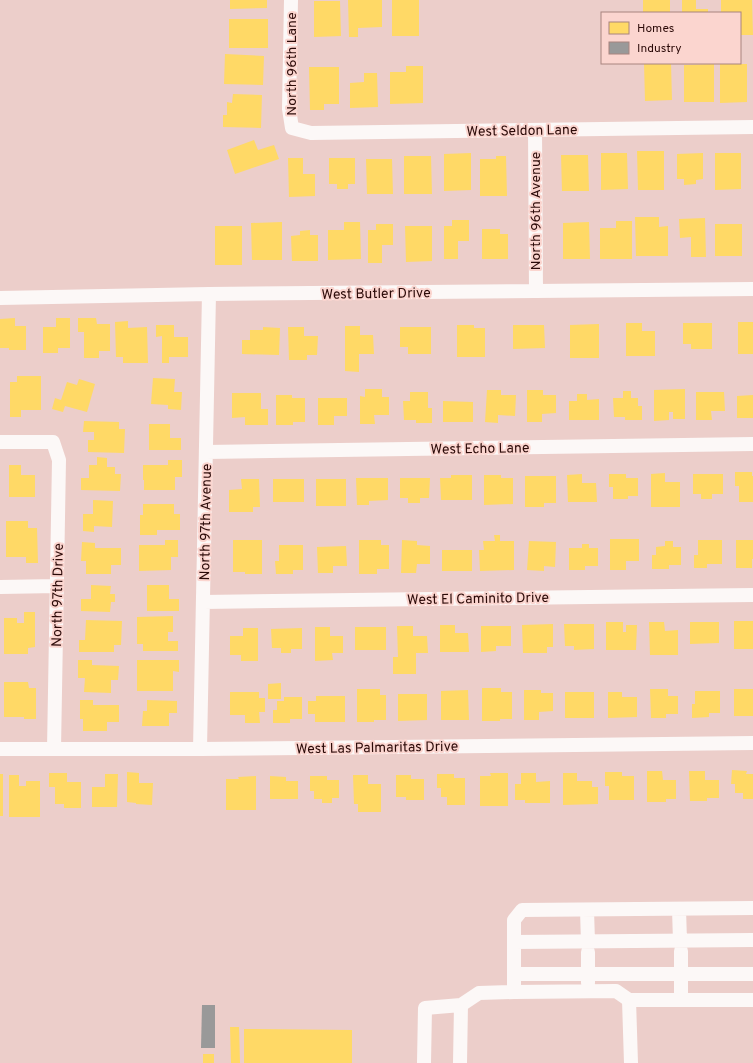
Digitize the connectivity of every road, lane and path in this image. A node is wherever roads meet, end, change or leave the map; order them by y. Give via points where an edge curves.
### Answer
1 (291, 0) edge
2 (753, 127) edge
3 (292, 128) joint
4 (535, 130) junction
5 (753, 289) edge
6 (536, 291) junction
7 (209, 294) junction
8 (0, 298) edge
9 (0, 442) edge
10 (753, 444) edge
11 (206, 452) junction
12 (57, 586) junction
13 (0, 587) edge
14 (753, 594) edge
15 (203, 602) junction
16 (753, 743) edge
17 (0, 749) edge
18 (54, 749) junction
19 (200, 749) junction
20 (753, 908) edge
21 (679, 909) junction
22 (587, 910) junction
23 (753, 940) edge
24 (514, 942) junction
25 (680, 946) junction
26 (588, 947) junction
27 (514, 974) junction
28 (588, 974) junction
29 (681, 974) junction
30 (753, 974) edge
31 (589, 991) junction
32 (514, 992) junction
33 (629, 1000) junction
34 (681, 1000) junction
35 (753, 1000) edge
36 (461, 1005) junction
37 (424, 1063) edge
38 (460, 1063) edge
39 (631, 1063) edge

1 - 3 street, North 96th Lane
2 - 4 street, West Seldon Lane
3 - 4 street, West Seldon Lane via 311,133
4 - 6 street, North 96th Avenue
5 - 6 street, West Butler Drive
6 - 7 street, West Butler Drive
7 - 8 street, West Butler Drive
7 - 11 street, North 97th Avenue
9 - 12 street, North 97th Drive via 53,442 59,460
10 - 11 street, West Echo Lane
11 - 15 street, North 97th Avenue
12 - 13 street
12 - 18 street, North 97th Drive
14 - 15 street, West El Caminito Drive
15 - 19 street, North 97th Avenue
16 - 19 street, West Las Palmaritas Drive
17 - 18 street, West Las Palmaritas Drive
18 - 19 street, West Las Palmaritas Drive
20 - 21 street
21 - 22 street
21 - 25 street
22 - 24 street via 522,910 514,920
22 - 26 street
23 - 25 street
24 - 26 street
24 - 27 street
25 - 26 street
25 - 29 street
26 - 28 street
27 - 28 street
27 - 32 street
28 - 29 street
28 - 31 street
29 - 30 street
29 - 34 street
31 - 32 street
31 - 33 street via 616,991
32 - 36 street via 479,994
33 - 34 street
33 - 39 street
34 - 35 street
36 - 37 street via 425,1008
36 - 38 street

